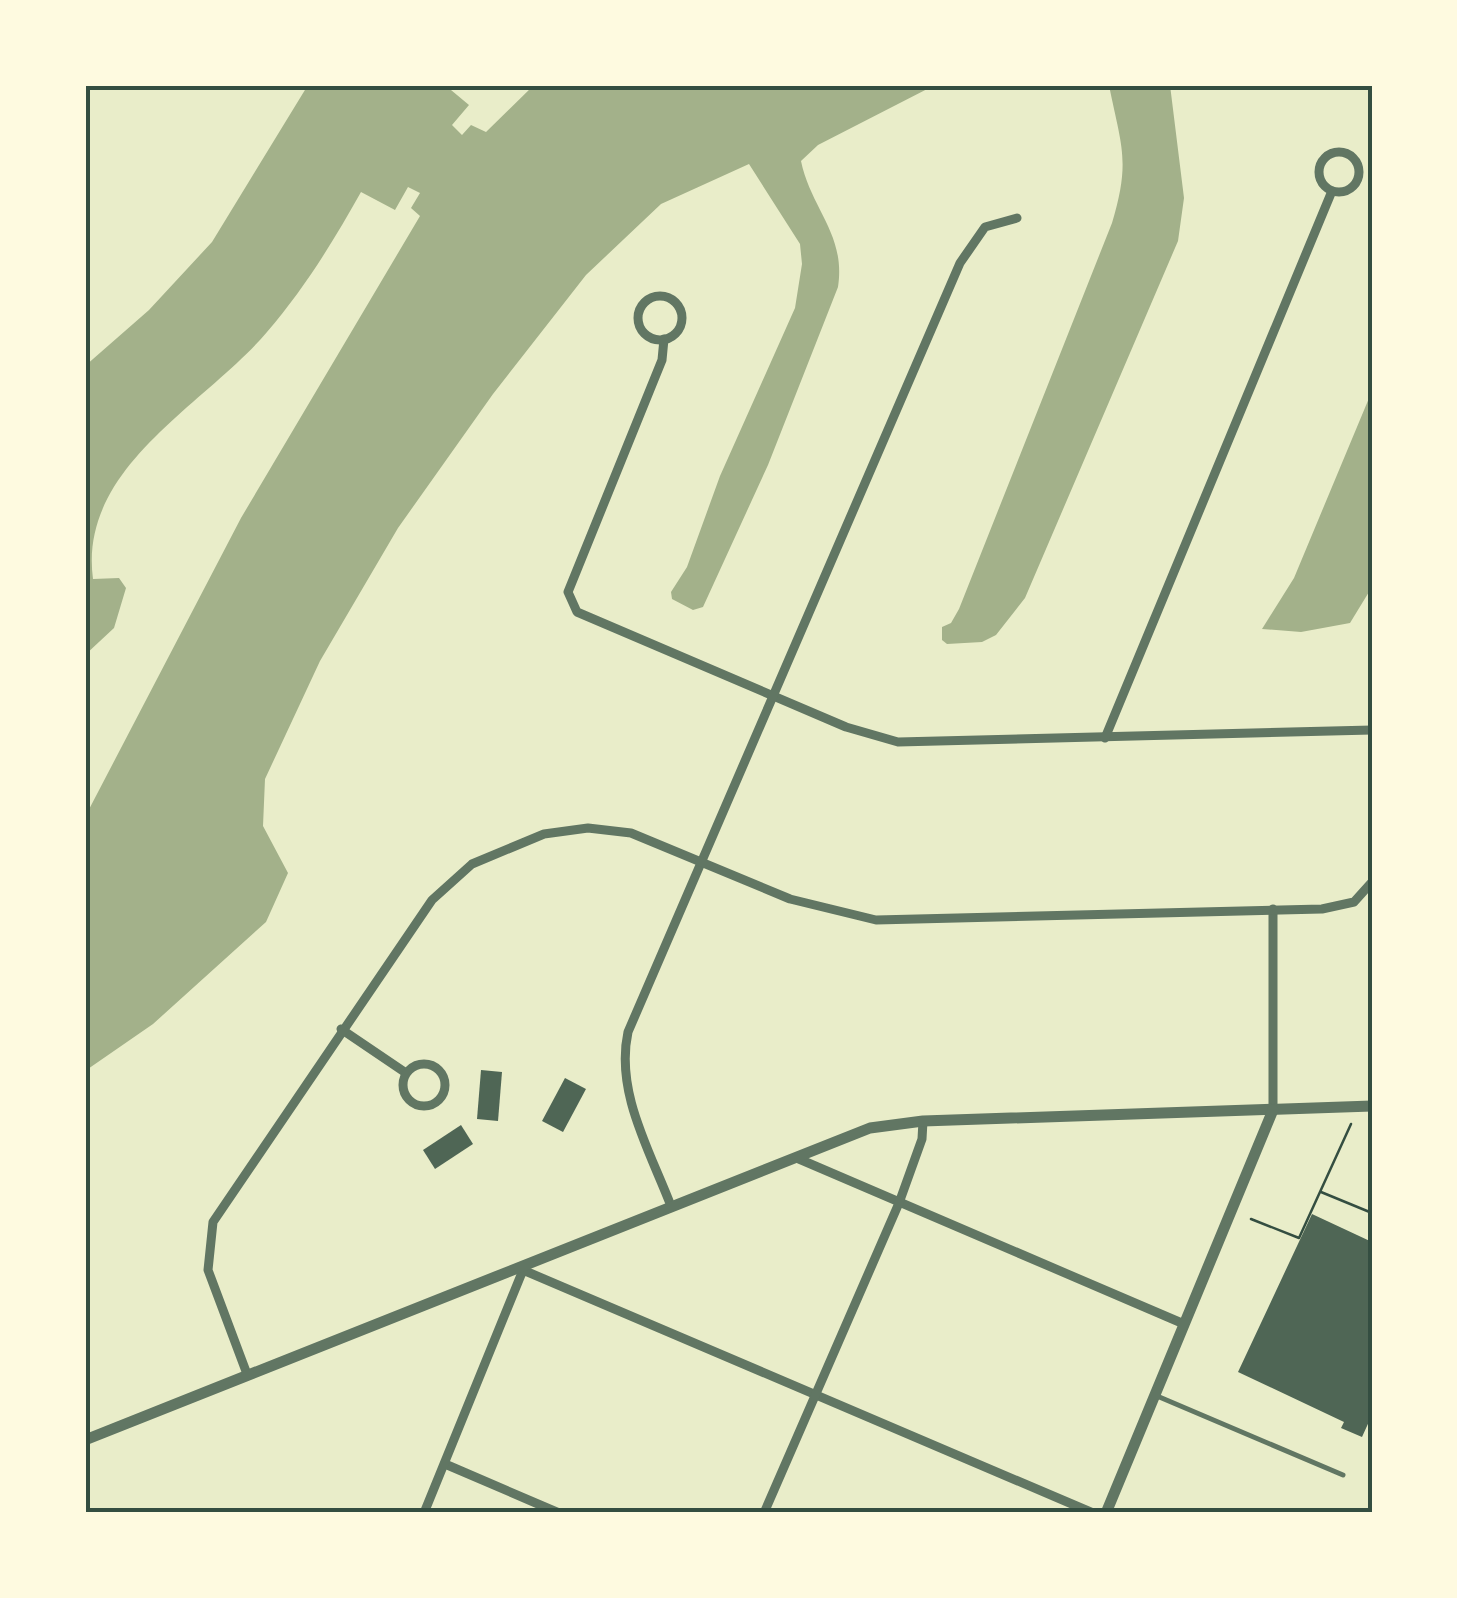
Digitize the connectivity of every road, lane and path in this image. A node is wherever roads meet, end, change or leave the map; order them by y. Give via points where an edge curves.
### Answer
1 (1332, 191) junction
2 (1016, 218) dead end
3 (664, 339) junction
4 (774, 696) junction
5 (1372, 730) edge
6 (1105, 738) junction
7 (704, 860) junction
8 (1372, 882) edge
9 (1273, 909) junction
10 (341, 1029) junction
11 (406, 1072) junction
12 (1372, 1106) edge
13 (1273, 1110) junction
14 (923, 1121) junction
15 (1350, 1124) dead end
16 (799, 1159) junction
17 (1320, 1192) junction
18 (898, 1202) junction
19 (671, 1206) junction
20 (1372, 1213) edge
21 (1251, 1219) dead end
22 (523, 1270) junction
23 (1184, 1324) junction
24 (247, 1374) junction
25 (814, 1395) junction
26 (1154, 1395) junction
27 (85, 1440) edge
28 (445, 1464) junction
29 (1343, 1475) dead end
30 (424, 1513) edge
31 (560, 1513) edge
32 (764, 1513) edge
33 (1092, 1513) edge
34 (1106, 1513) edge

1 - 1 street via 1320,181 1320,165 1330,153 1346,152 1358,162 1359,178 1348,190
1 - 6 street
2 - 4 street via 985,226 960,263
3 - 3 street via 649,337 638,318 643,304 657,296 673,300 681,314 677,330
3 - 4 street via 662,360 574,571 571,603 577,612
4 - 6 street via 898,742
4 - 7 street
5 - 6 street
7 - 9 street via 790,899 876,920
7 - 10 street via 631,833 588,828 544,834 492,853 432,900
7 - 19 street via 640,1001 624,1054 627,1090
8 - 9 street via 1343,906
9 - 13 street
10 - 11 street
10 - 24 street via 210,1232 208,1270
11 - 11 street via 402,1087 409,1100 430,1105 441,1096 445,1084 436,1067 416,1064
12 - 13 street
13 - 14 street
13 - 23 street
14 - 16 street via 870,1128
14 - 18 street
15 - 17 path
16 - 18 street
16 - 19 street
17 - 20 path
17 - 21 path via 1299,1238
18 - 23 street
18 - 25 street
19 - 22 street
22 - 24 street
22 - 25 street
22 - 28 street
23 - 26 street
24 - 27 street
25 - 32 street
25 - 33 street
26 - 29 lane
26 - 34 street
28 - 30 street
28 - 31 street

